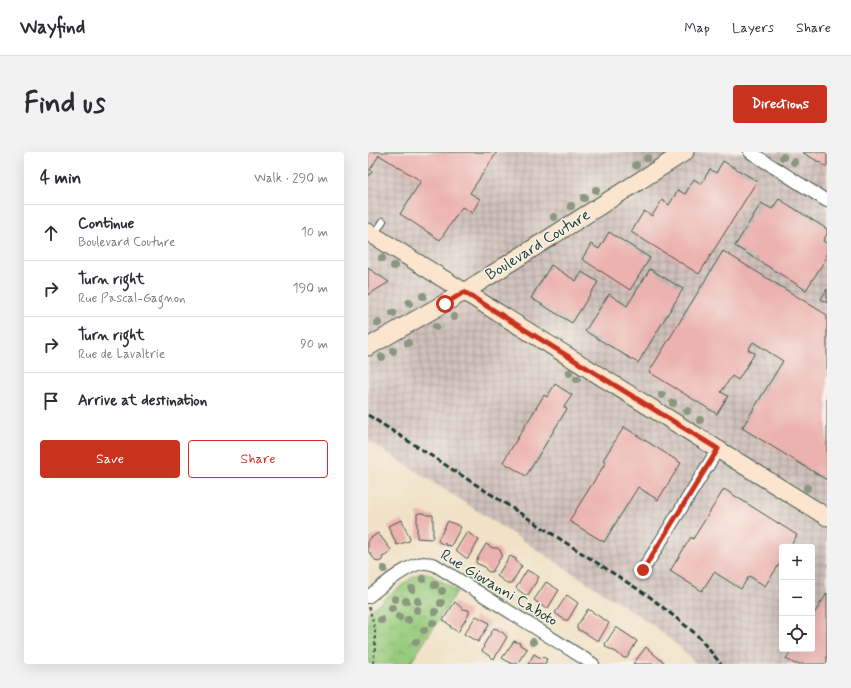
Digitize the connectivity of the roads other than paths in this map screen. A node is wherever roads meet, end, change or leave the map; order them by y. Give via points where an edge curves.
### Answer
1 (685, 152) edge
2 (750, 152) edge
3 (827, 201) edge
4 (382, 221) dead end
5 (371, 234) edge
6 (464, 292) junction
7 (368, 347) edge
8 (718, 449) junction
9 (827, 517) edge
10 (643, 570) dead end
11 (368, 597) edge
12 (593, 664) edge

1 - 6 street, Boulevard Couture
2 - 3 street
4 - 5 lane
5 - 6 street
6 - 7 street, Boulevard Couture
6 - 8 street
8 - 9 street
8 - 10 street
11 - 12 street, Rue Giovanni Caboto via 408,568 426,562

